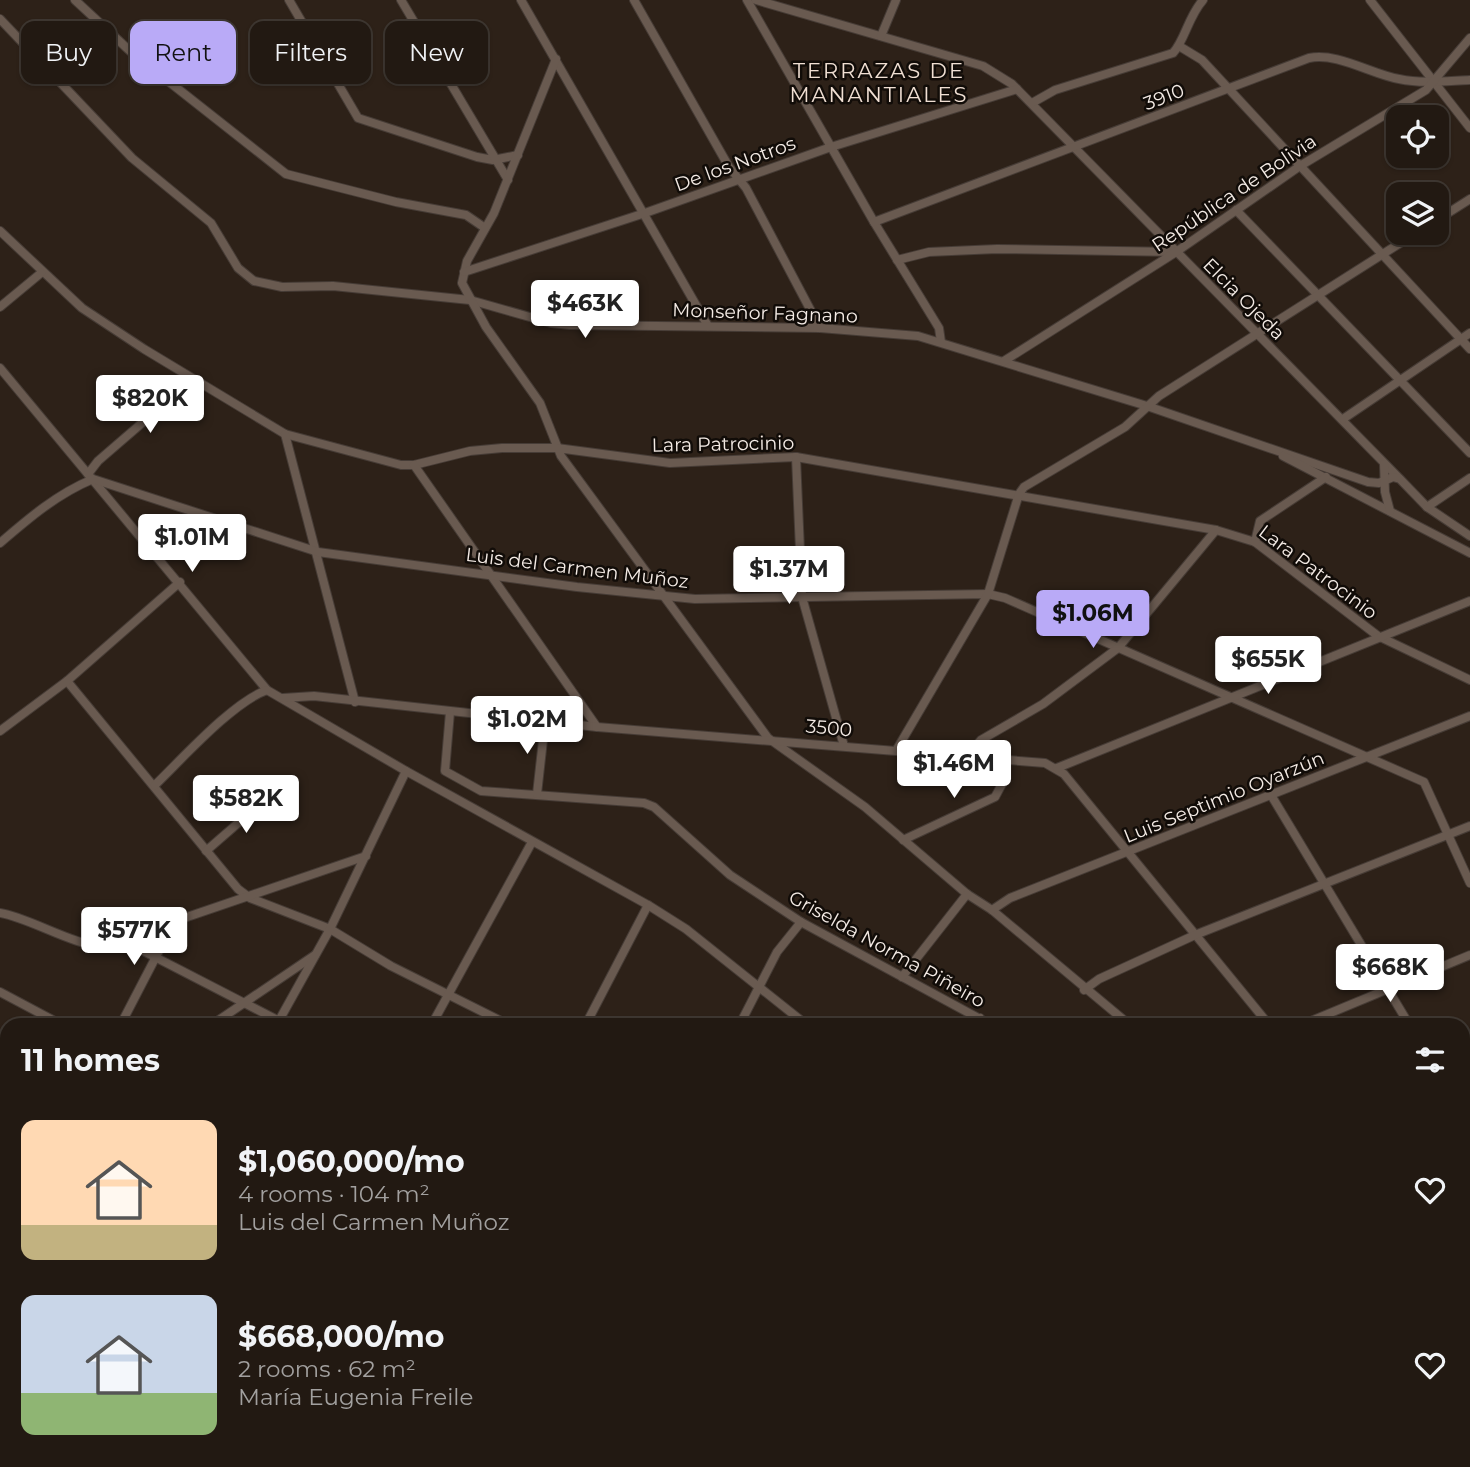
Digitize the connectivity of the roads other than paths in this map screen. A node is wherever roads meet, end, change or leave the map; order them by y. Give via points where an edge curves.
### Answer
1 (75, 0) edge
2 (289, 0) edge
3 (401, 0) edge
4 (521, 0) edge
5 (634, 0) edge
6 (747, 0) edge
7 (756, 0) edge
8 (896, 0) edge
9 (1203, 0) edge
10 (1373, 2) edge
11 (0, 19) edge
12 (881, 36) junction
13 (1470, 38) edge
14 (1179, 46) junction
15 (555, 59) junction
16 (1470, 80) edge
17 (1435, 83) junction
18 (1017, 89) junction
19 (1229, 89) junction
20 (1032, 103) junction
21 (1470, 128) edge
22 (831, 146) junction
23 (1074, 148) junction
24 (518, 155) junction
25 (493, 160) junction
26 (1300, 166) junction
27 (739, 178) junction
28 (508, 180) junction
29 (1470, 199) edge
30 (1237, 210) junction
31 (1449, 212) edge
32 (645, 213) junction
33 (874, 222) junction
34 (485, 228) junction
35 (0, 231) edge
36 (1397, 245) edge
37 (1176, 252) junction
38 (1382, 254) junction
39 (897, 260) junction
40 (464, 272) junction
41 (41, 273) junction
42 (1319, 296) junction
43 (470, 300) junction
44 (0, 307) edge
45 (708, 326) junction
46 (820, 328) junction
47 (1470, 333) edge
48 (1256, 335) junction
49 (1460, 339) junction
50 (941, 342) junction
51 (1470, 349) edge
52 (1004, 361) junction
53 (0, 368) edge
54 (194, 379) junction
55 (1400, 380) junction
56 (1147, 406) junction
57 (1343, 419) junction
58 (285, 434) junction
59 (1252, 441) junction
60 (557, 448) junction
61 (1470, 453) edge
62 (796, 457) junction
63 (1383, 461) junction
64 (414, 465) junction
65 (90, 477) junction
66 (1326, 477) junction
67 (1470, 478) edge
68 (1400, 479) junction
69 (1385, 481) junction
70 (1018, 494) junction
71 (1427, 507) junction
72 (1390, 512) junction
73 (1216, 530) junction
74 (1470, 536) edge
75 (1255, 542) junction
76 (0, 543) edge
77 (318, 552) junction
78 (1470, 553) edge
79 (488, 573) junction
80 (180, 582) junction
81 (988, 594) junction
82 (662, 596) junction
83 (802, 597) junction
84 (1470, 601) edge
85 (1378, 636) junction
86 (1118, 648) junction
87 (1470, 680) edge
88 (67, 681) junction
89 (267, 690) junction
90 (1228, 697) junction
91 (283, 698) junction
92 (355, 702) junction
93 (450, 712) junction
94 (1470, 716) edge
95 (545, 722) junction
96 (597, 727) junction
97 (0, 731) edge
98 (768, 738) junction
99 (844, 746) junction
100 (897, 749) junction
101 (967, 756) junction
102 (1370, 756) junction
103 (1004, 759) junction
104 (1057, 768) junction
105 (406, 771) junction
106 (155, 785) junction
107 (486, 792) junction
108 (537, 794) junction
109 (1271, 795) junction
110 (267, 798) dead end
111 (476, 809) junction
112 (1470, 826) edge
113 (1449, 834) junction
114 (902, 840) junction
115 (532, 842) junction
116 (206, 851) junction
117 (1127, 852) junction
118 (366, 856) junction
119 (1470, 883) edge
120 (1325, 884) junction
121 (967, 894) junction
122 (250, 898) junction
123 (648, 905) junction
124 (992, 910) junction
125 (0, 913) edge
126 (174, 922) junction
127 (801, 922) junction
128 (330, 929) junction
129 (1195, 935) junction
130 (122, 940) junction
131 (316, 954) junction
132 (1470, 955) edge
133 (156, 957) junction
134 (902, 977) junction
135 (760, 985) junction
136 (1388, 989) junction
137 (1084, 990) junction
138 (0, 992) edge
139 (449, 994) junction
140 (244, 1002) junction
141 (49, 1018) edge
142 (124, 1018) edge
143 (221, 1018) edge
144 (270, 1018) edge
145 (281, 1018) edge
146 (436, 1018) edge
147 (496, 1018) edge
148 (589, 1018) edge
149 (743, 1018) edge
150 (799, 1018) edge
151 (980, 1018) edge
152 (1121, 1018) edge
153 (1263, 1018) edge
154 (1318, 1018) edge
155 (1405, 1018) edge

1 - 34 street via 130,51 286,174 466,215
2 - 25 street via 358,118
3 - 25 street
4 - 15 street
5 - 27 street
6 - 22 street
7 - 12 street
8 - 12 street
9 - 14 street via 1190,16
10 - 17 street
11 - 43 street, Monseñor Fagnano via 132,158 211,223 245,276 282,287 333,286
12 - 18 street, Elcia Ojeda via 994,70
13 - 17 street, República de Bolivia
14 - 19 street via 1202,60
14 - 20 street via 1160,60 1055,90
15 - 24 street
15 - 32 street
16 - 17 street, 3910
17 - 19 street, 3910 via 1388,77 1316,56
17 - 21 street
17 - 26 street, República de Bolivia
18 - 20 street, Elcia Ojeda
18 - 22 street, De los Notros
19 - 23 street, 3910
19 - 26 street
20 - 23 street, Elcia Ojeda
22 - 27 street, De los Notros
22 - 33 street
23 - 33 street, 3910
23 - 37 street, Elcia Ojeda
24 - 25 street
24 - 28 street
25 - 28 street
26 - 30 street, República de Bolivia
26 - 38 street
27 - 32 street, De los Notros
27 - 46 street
28 - 34 street
29 - 31 street
30 - 37 street, República de Bolivia
30 - 42 street
32 - 40 street, De los Notros
32 - 45 street
33 - 39 street
34 - 40 street
35 - 41 street, Lara Patrocinio
36 - 38 street
37 - 39 street via 998,249 929,252
37 - 48 street, Elcia Ojeda
37 - 52 street, República de Bolivia
38 - 42 street
38 - 49 street
39 - 50 street via 939,328
40 - 43 street via 462,283
41 - 44 street
41 - 54 street, Lara Patrocinio via 82,308
42 - 48 street
42 - 55 street
43 - 45 street, Monseñor Fagnano via 570,325
43 - 60 street via 537,396
45 - 46 street, Monseñor Fagnano
46 - 50 street, Monseñor Fagnano via 897,333
47 - 49 street
48 - 56 street
48 - 57 street, Elcia Ojeda
49 - 51 street
49 - 55 street
50 - 52 street, Monseñor Fagnano
52 - 56 street, Monseñor Fagnano
53 - 65 street
54 - 58 street, Lara Patrocinio
54 - 65 street via 98,461
55 - 57 street
55 - 61 street
56 - 59 street, Monseñor Fagnano
56 - 70 street via 1125,427 1024,486
57 - 63 street, Elcia Ojeda
58 - 64 street, Lara Patrocinio
58 - 77 street
59 - 66 street, Monseñor Fagnano
59 - 69 street, Monseñor Fagnano via 1368,482
60 - 62 street, Lara Patrocinio via 670,463
60 - 64 street, Lara Patrocinio via 487,448
60 - 82 street
62 - 70 street, Lara Patrocinio
62 - 83 street
63 - 68 street, Elcia Ojeda
63 - 69 street
64 - 79 street
65 - 76 street
65 - 77 street, Luis del Carmen Muñoz
65 - 80 street
66 - 72 street, Monseñor Fagnano
66 - 75 street via 1260,521
67 - 71 street
68 - 69 street, Monseñor Fagnano
68 - 71 street
69 - 72 street
70 - 73 street, Lara Patrocinio
70 - 81 street
71 - 74 street
72 - 78 street, Monseñor Fagnano
73 - 75 street, Lara Patrocinio
73 - 86 street
75 - 85 street, Lara Patrocinio
77 - 79 street, Luis del Carmen Muñoz
77 - 92 street
79 - 82 street, Luis del Carmen Muñoz
79 - 96 street
80 - 88 street
80 - 89 street
81 - 83 street, Luis del Carmen Muñoz
81 - 86 street, Luis del Carmen Muñoz
81 - 100 street
82 - 83 street, Luis del Carmen Muñoz
82 - 98 street
83 - 99 street
84 - 85 street
85 - 87 street, Lara Patrocinio
85 - 90 street
86 - 90 street, Luis del Carmen Muñoz
86 - 101 street via 1043,704 981,740
88 - 97 street
88 - 106 street
89 - 91 street, 3500
89 - 106 street via 257,693
90 - 102 street, Luis del Carmen Muñoz
90 - 104 street
91 - 92 street, 3500 via 314,696
91 - 105 street
92 - 93 street, 3500
93 - 95 street, 3500
93 - 107 street, Griselda Norma Piñeiro via 445,771
94 - 102 street, Luis Septimio Oyarzún
95 - 96 street, 3500
95 - 108 street
96 - 98 street, 3500
98 - 99 street, 3500
98 - 114 street via 865,807
99 - 100 street, 3500
100 - 101 street, 3500
101 - 103 street, 3500
102 - 109 street, Luis Septimio Oyarzún
102 - 113 street, Luis del Carmen Muñoz via 1424,782
103 - 104 street, 3500
103 - 114 street via 1002,784 995,797
104 - 117 street
105 - 111 street
105 - 118 street
106 - 116 street
107 - 108 street, Griselda Norma Piñeiro
107 - 111 street
108 - 127 street, Griselda Norma Piñeiro via 654,807 730,875
109 - 117 street, Luis Septimio Oyarzún
109 - 120 street
110 - 116 street
111 - 115 street
112 - 113 street
113 - 119 street, Luis del Carmen Muñoz
113 - 120 street
114 - 121 street
115 - 123 street
115 - 139 street
116 - 122 street
117 - 124 street, Luis Septimio Oyarzún via 1010,898
117 - 129 street
118 - 122 street
118 - 128 street
120 - 129 street
120 - 136 street
121 - 124 street
121 - 134 street
122 - 126 street
122 - 128 street
123 - 135 street
123 - 148 street
124 - 137 street
125 - 130 street via 20,916 91,946
126 - 130 street
126 - 133 street
127 - 134 street, Griselda Norma Piñeiro
127 - 135 street
128 - 131 street
128 - 139 street
129 - 137 street
129 - 153 street
130 - 133 street
131 - 140 street
131 - 145 street
132 - 136 street
133 - 140 street
133 - 142 street
134 - 151 street, Griselda Norma Piñeiro
135 - 149 street
135 - 150 street
136 - 154 street
136 - 155 street
137 - 152 street
138 - 141 street
139 - 146 street
139 - 147 street
140 - 143 street
140 - 144 street

